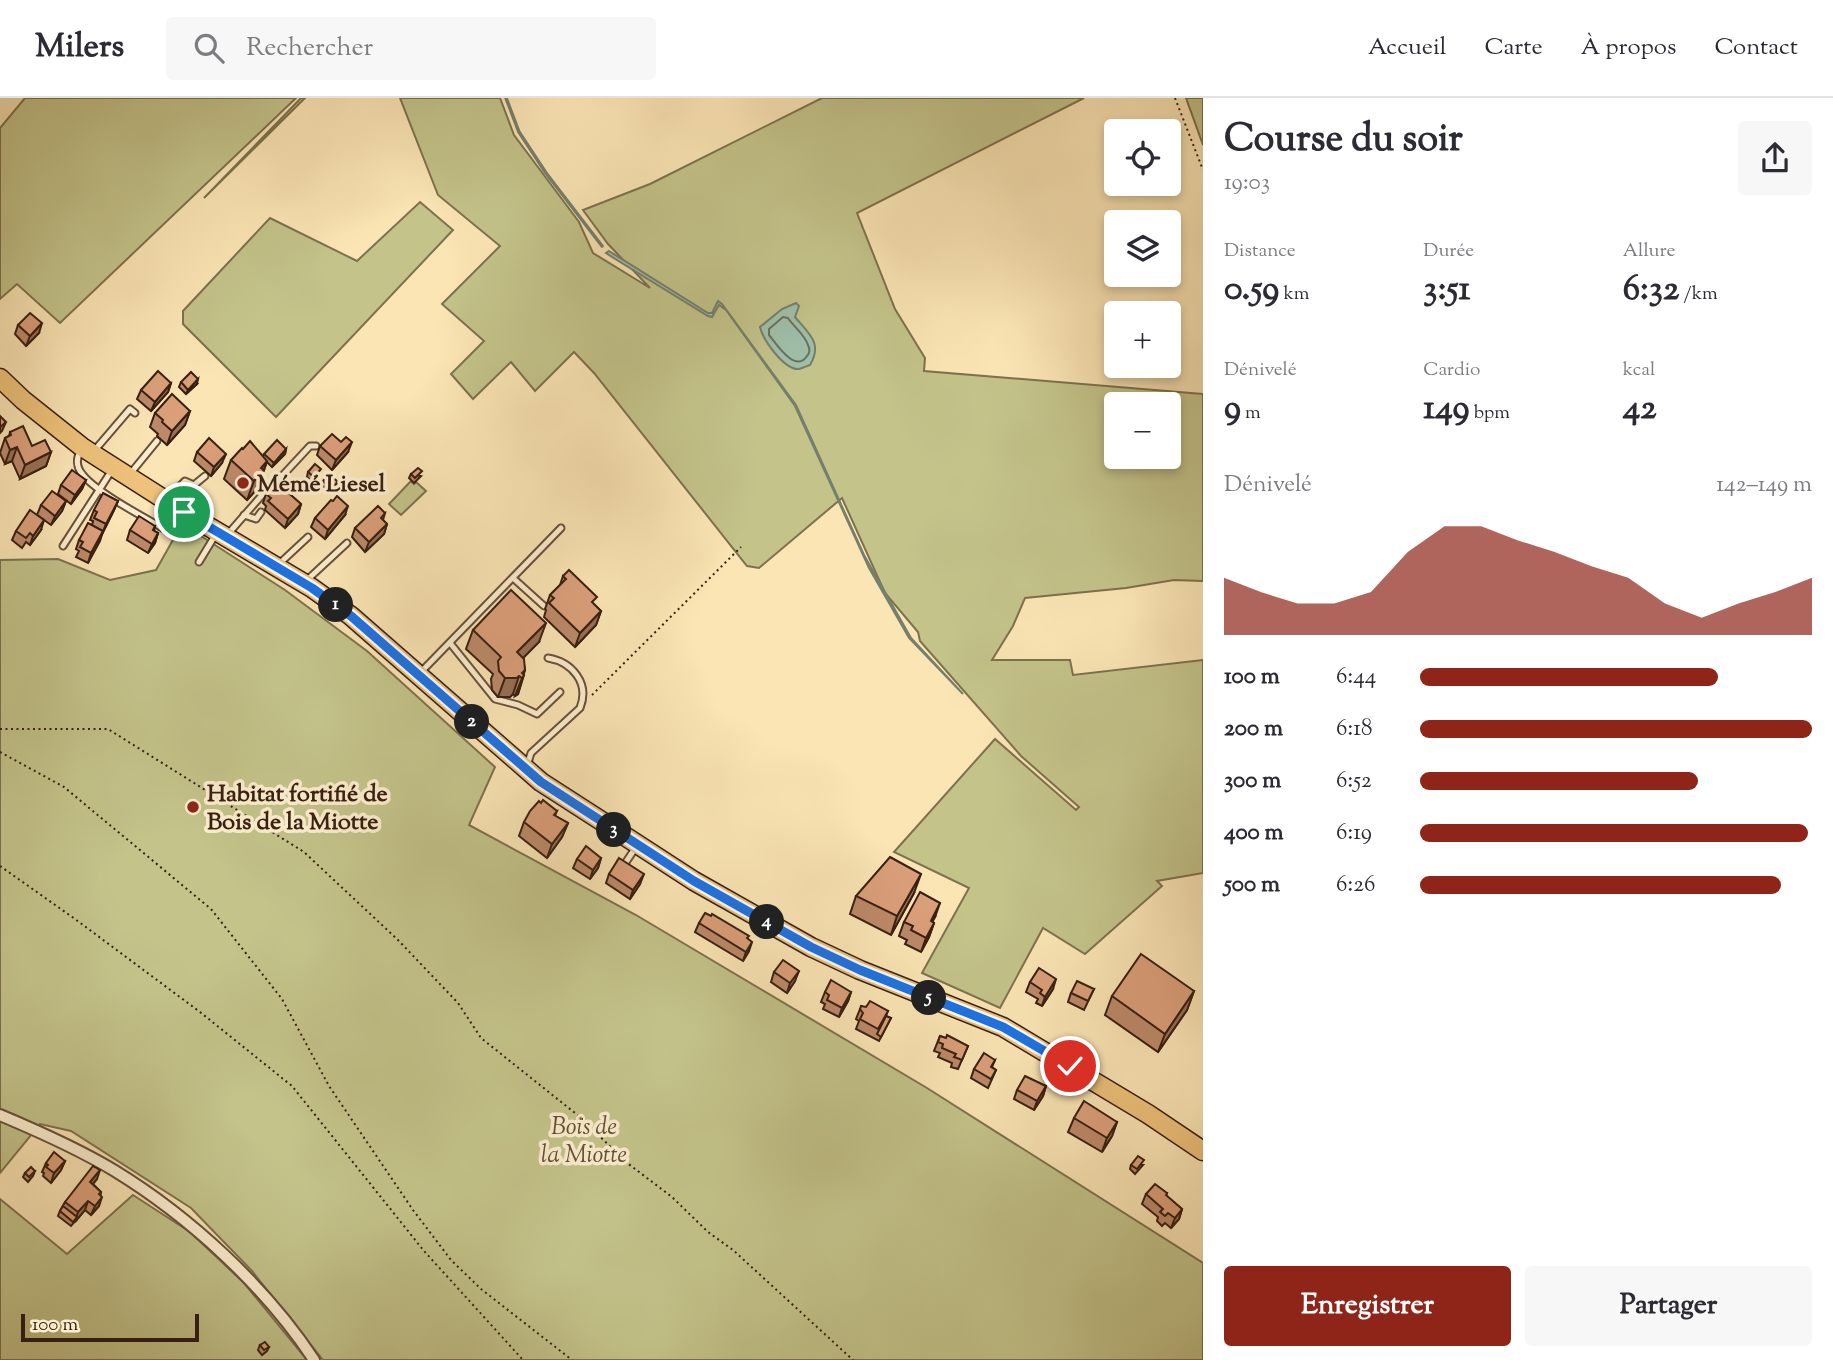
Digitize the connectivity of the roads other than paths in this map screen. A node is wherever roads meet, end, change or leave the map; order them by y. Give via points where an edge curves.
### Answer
1 (0, 378) edge
2 (135, 413) dead end
3 (157, 441) dead end
4 (316, 446) dead end
5 (87, 450) junction
6 (121, 472) junction
7 (205, 476) dead end
8 (99, 488) junction
9 (166, 501) junction
10 (184, 512) junction
11 (261, 512) dead end
12 (244, 515) junction
13 (561, 528) dead end
14 (222, 534) junction
15 (308, 537) dead end
16 (346, 542) dead end
17 (62, 545) dead end
18 (199, 562) dead end
19 (277, 566) junction
20 (513, 578) junction
21 (304, 583) junction
22 (544, 606) dead end
23 (450, 643) junction
24 (548, 658) dead end
25 (418, 675) junction
26 (560, 692) dead end
27 (526, 769) junction
28 (637, 844) junction
29 (622, 869) edge
30 (0, 1115) edge
31 (1203, 1151) edge
32 (314, 1360) edge

1 - 5 main road
2 - 5 lane via 130,409
3 - 6 lane
4 - 12 lane via 310,446
5 - 6 main road
5 - 8 lane via 77,457 78,468
6 - 8 lane
6 - 9 main road
7 - 9 lane via 194,485 185,481
8 - 10 lane via 167,531 175,528
8 - 17 lane
9 - 10 main road
10 - 14 main road
11 - 12 lane via 256,519
12 - 14 lane
13 - 20 lane
14 - 18 lane
14 - 19 main road
15 - 19 lane
16 - 21 lane
19 - 21 main road
20 - 22 lane
20 - 23 lane
21 - 25 main road via 351,616
23 - 25 lane
23 - 26 lane via 495,699 537,714
24 - 27 lane via 559,660 579,677 583,701 531,754
25 - 27 main road
27 - 28 main road
28 - 29 lane
28 - 31 main road via 811,947 1003,1027
30 - 32 street via 115,1170 189,1224 247,1277

